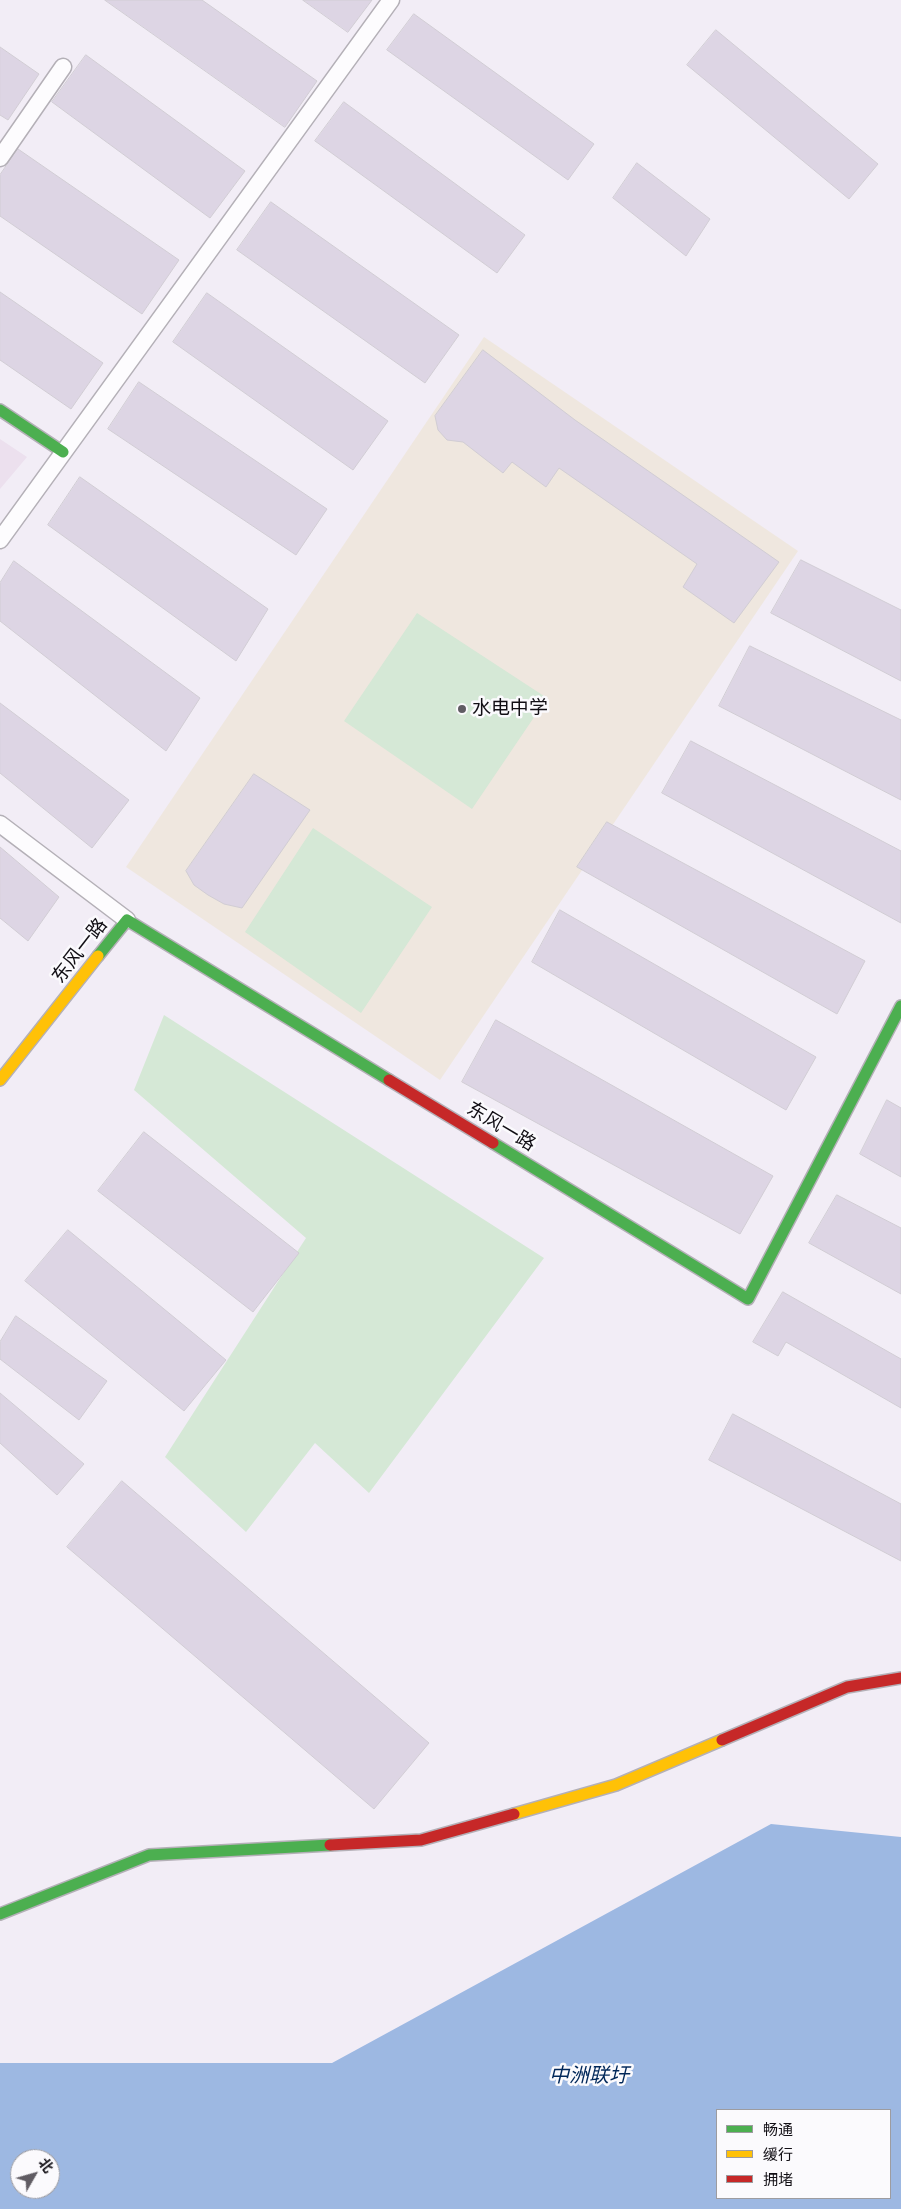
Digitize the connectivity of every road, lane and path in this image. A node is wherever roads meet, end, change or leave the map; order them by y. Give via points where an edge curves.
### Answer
1 (391, 0) edge
2 (63, 67) dead end
3 (0, 158) edge
4 (0, 410) edge
5 (63, 452) junction
6 (0, 540) edge
7 (0, 824) edge
8 (127, 920) junction
9 (901, 1006) edge
10 (0, 1080) edge
11 (901, 1678) edge
12 (0, 1914) edge

1 - 5 lane
2 - 3 lane
4 - 5 street
5 - 6 lane
7 - 8 lane
8 - 9 street, 东风一路 via 748,1299
8 - 10 street, 东风一路
11 - 12 street via 847,1687 616,1785 421,1840 150,1855

